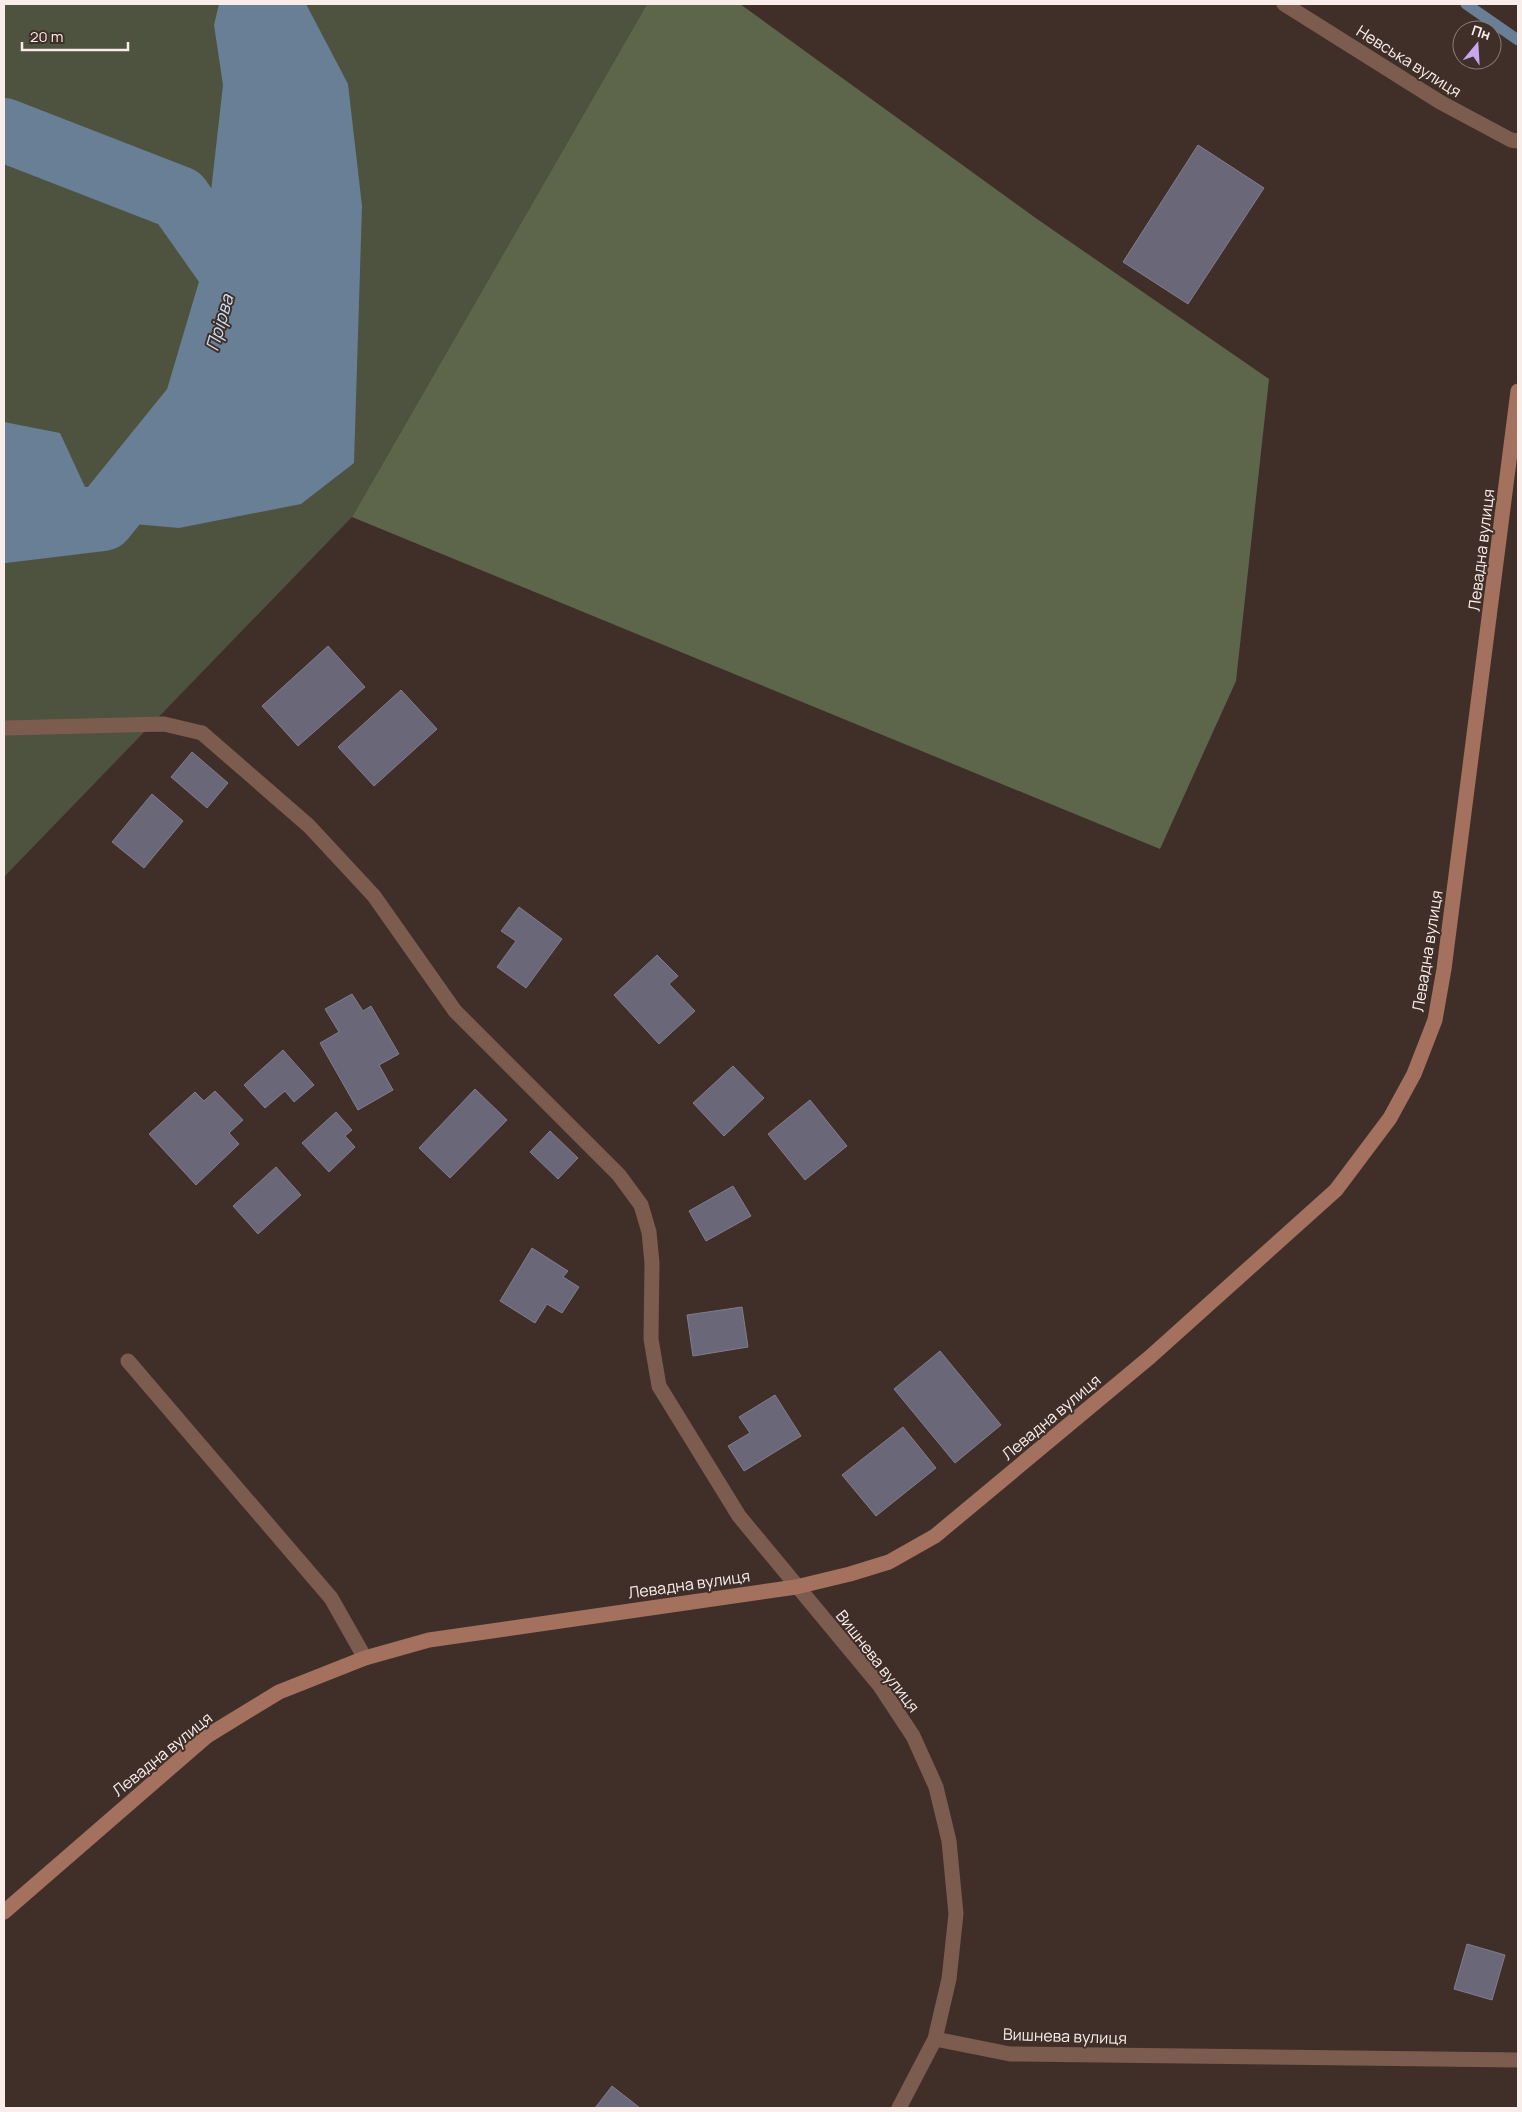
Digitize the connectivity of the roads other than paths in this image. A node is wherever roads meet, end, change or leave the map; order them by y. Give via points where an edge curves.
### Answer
1 (1284, 4) edge
2 (1518, 141) edge
3 (1518, 391) edge
4 (4, 728) edge
5 (128, 1361) dead end
6 (796, 1587) junction
7 (366, 1658) junction
8 (4, 1912) edge
9 (935, 2039) junction
10 (1518, 2060) edge
11 (899, 2108) edge

1 - 2 street, Невська вулиця via 1440,102
3 - 6 street, Левадна вулиця via 1444,969 1435,1020 1414,1074 1390,1118 1336,1190 1150,1357 935,1536 889,1562
4 - 6 street, Вишнева вулиця via 164,724 202,733 309,826 374,896 454,1011 619,1175 641,1205 649,1232 652,1262 651,1339 659,1386 739,1516
5 - 7 street via 331,1598
6 - 7 street, Левадна вулиця via 429,1640
6 - 9 street, Вишнева вулиця via 880,1686 913,1736 936,1787 949,1841 956,1914 949,1979
7 - 8 street, Левадна вулиця via 279,1692 207,1736
9 - 10 street, Вишнева вулиця via 1010,2054
9 - 11 street

